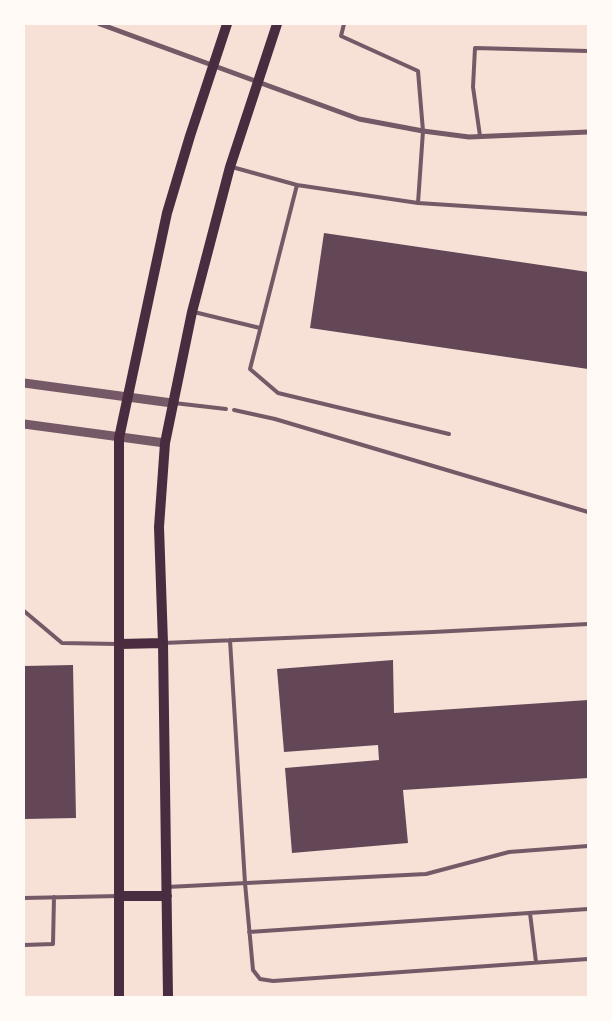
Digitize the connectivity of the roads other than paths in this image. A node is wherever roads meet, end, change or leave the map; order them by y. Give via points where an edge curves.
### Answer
1 (100, 24) edge
2 (228, 24) edge
3 (277, 24) edge
4 (344, 24) edge
5 (588, 52) edge
6 (214, 66) junction
7 (257, 82) junction
8 (423, 131) junction
9 (588, 132) edge
10 (480, 136) junction
11 (230, 166) junction
12 (297, 185) junction
13 (418, 203) junction
14 (588, 214) edge
15 (192, 312) junction
16 (260, 328) junction
17 (24, 383) edge
18 (127, 397) junction
19 (172, 402) junction
20 (226, 409) dead end
21 (234, 410) dead end
22 (24, 424) edge
23 (449, 434) dead end
24 (119, 438) junction
25 (165, 443) junction
26 (588, 512) edge
27 (24, 611) edge
28 (588, 624) edge
29 (230, 640) junction
30 (163, 643) junction
31 (120, 644) junction
32 (588, 846) edge
33 (245, 884) junction
34 (167, 892) junction
35 (119, 896) junction
36 (54, 897) junction
37 (24, 898) edge
38 (588, 909) edge
39 (530, 913) junction
40 (249, 932) junction
41 (24, 945) edge
42 (588, 959) edge
43 (536, 962) junction
44 (119, 997) edge
45 (168, 997) edge

1 - 6 street
2 - 6 main road
3 - 7 main road
4 - 8 lane via 341,36 418,71
5 - 10 lane via 475,48 473,86
6 - 7 street
6 - 18 main road via 167,213
7 - 8 street via 359,119
7 - 11 main road
8 - 10 street
8 - 13 lane
9 - 10 street
11 - 12 lane
11 - 15 main road
12 - 13 lane
12 - 16 lane
13 - 14 lane
15 - 16 lane
15 - 19 main road
16 - 23 lane via 250,369 278,392
17 - 18 street
18 - 19 street
18 - 24 main road
19 - 20 lane
19 - 25 main road
21 - 26 lane via 275,419
22 - 24 street
24 - 25 street
24 - 31 main road
25 - 30 main road via 159,527
27 - 31 lane via 62,643
28 - 29 lane
29 - 30 lane
29 - 33 lane
30 - 31 main road
30 - 34 main road
31 - 35 main road
32 - 33 lane via 508,852 426,874
33 - 34 lane
33 - 40 lane
34 - 35 main road
34 - 45 main road
35 - 36 lane
35 - 44 main road
36 - 37 lane
36 - 41 lane via 53,944
38 - 39 lane
39 - 40 lane
39 - 43 lane
40 - 43 lane via 252,970 260,979 273,981
42 - 43 lane

